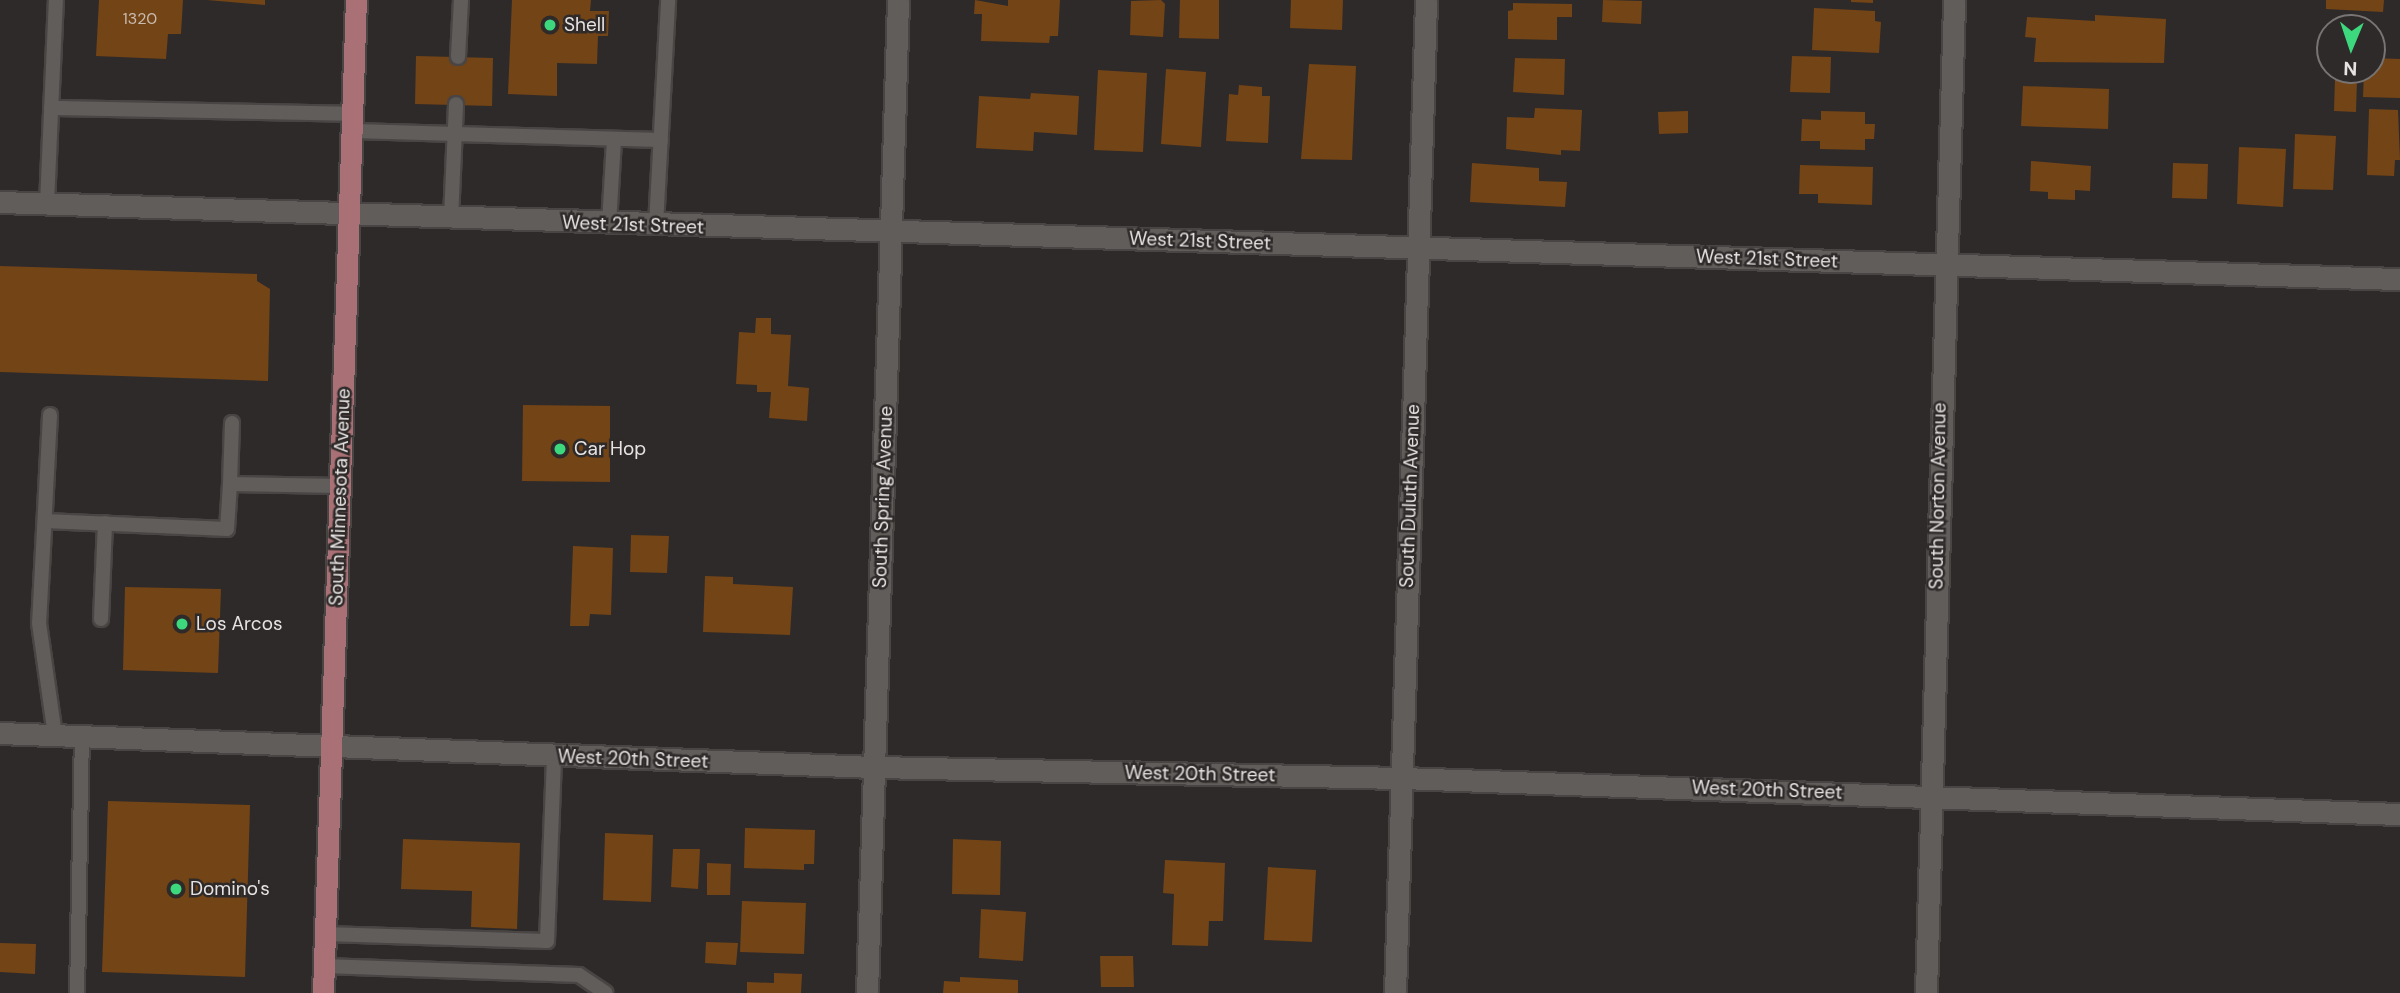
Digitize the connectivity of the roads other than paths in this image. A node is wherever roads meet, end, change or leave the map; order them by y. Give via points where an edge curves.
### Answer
1 (56, 0) edge
2 (356, 0) edge
3 (461, 0) edge
4 (668, 0) edge
5 (898, 0) edge
6 (1426, 0) edge
7 (1954, 0) edge
8 (458, 57) dead end
9 (456, 104) dead end
10 (51, 108) junction
11 (353, 123) junction
12 (454, 134) junction
13 (614, 139) junction
14 (661, 140) junction
15 (0, 202) edge
16 (47, 204) junction
17 (351, 216) junction
18 (451, 219) junction
19 (609, 224) junction
20 (656, 225) junction
21 (891, 232) junction
22 (1418, 248) junction
23 (1943, 264) junction
24 (2400, 279) edge
25 (50, 415) dead end
26 (232, 423) dead end
27 (230, 484) junction
28 (340, 486) junction
29 (46, 521) junction
30 (105, 523) junction
31 (101, 619) dead end
32 (0, 733) edge
33 (55, 736) junction
34 (82, 737) junction
35 (331, 749) junction
36 (554, 756) junction
37 (875, 767) junction
38 (1402, 778) junction
39 (1933, 795) junction
40 (2400, 814) edge
41 (325, 934) junction
42 (324, 966) junction
43 (77, 993) edge
44 (323, 993) edge
45 (606, 993) edge
46 (867, 993) edge
47 (1395, 993) edge
48 (1926, 993) edge

1 - 10 lane
2 - 11 main road, South Minnesota Avenue
3 - 8 lane
4 - 14 lane
5 - 21 street, South Spring Avenue
6 - 22 street, South Duluth Avenue
7 - 23 street, South Norton Avenue
9 - 12 lane
10 - 11 lane
10 - 16 lane
11 - 12 lane
11 - 17 main road, South Minnesota Avenue
12 - 13 lane
12 - 18 lane
13 - 14 lane
13 - 19 lane
14 - 20 lane
15 - 16 street, West 21st Street
16 - 17 street, West 21st Street
17 - 18 street, West 21st Street
17 - 28 main road, South Minnesota Avenue
18 - 19 street, West 21st Street
19 - 20 street, West 21st Street
20 - 21 street, West 21st Street
21 - 22 street, West 21st Street
21 - 37 street, South Spring Avenue
22 - 23 street, West 21st Street
22 - 38 street, South Duluth Avenue
23 - 24 street, West 21st Street
23 - 39 street, South Norton Avenue
25 - 29 lane
26 - 27 lane
27 - 28 lane
27 - 30 lane via 227,529
28 - 35 main road, South Minnesota Avenue
29 - 30 lane
29 - 33 lane via 39,622
30 - 31 lane
32 - 33 street, West 20th Street
33 - 34 street, West 20th Street
34 - 35 street, West 20th Street
34 - 43 lane
35 - 36 street, West 20th Street
35 - 41 main road, South Minnesota Avenue
36 - 37 street, West 20th Street
36 - 41 lane via 547,941
37 - 38 street, West 20th Street
37 - 46 street, South Spring Avenue
38 - 39 street, West 20th Street
38 - 47 street, South Duluth Avenue
39 - 40 street, West 20th Street
39 - 48 street, South Norton Avenue
41 - 42 main road, South Minnesota Avenue
42 - 44 main road, South Minnesota Avenue
42 - 45 lane via 579,975

